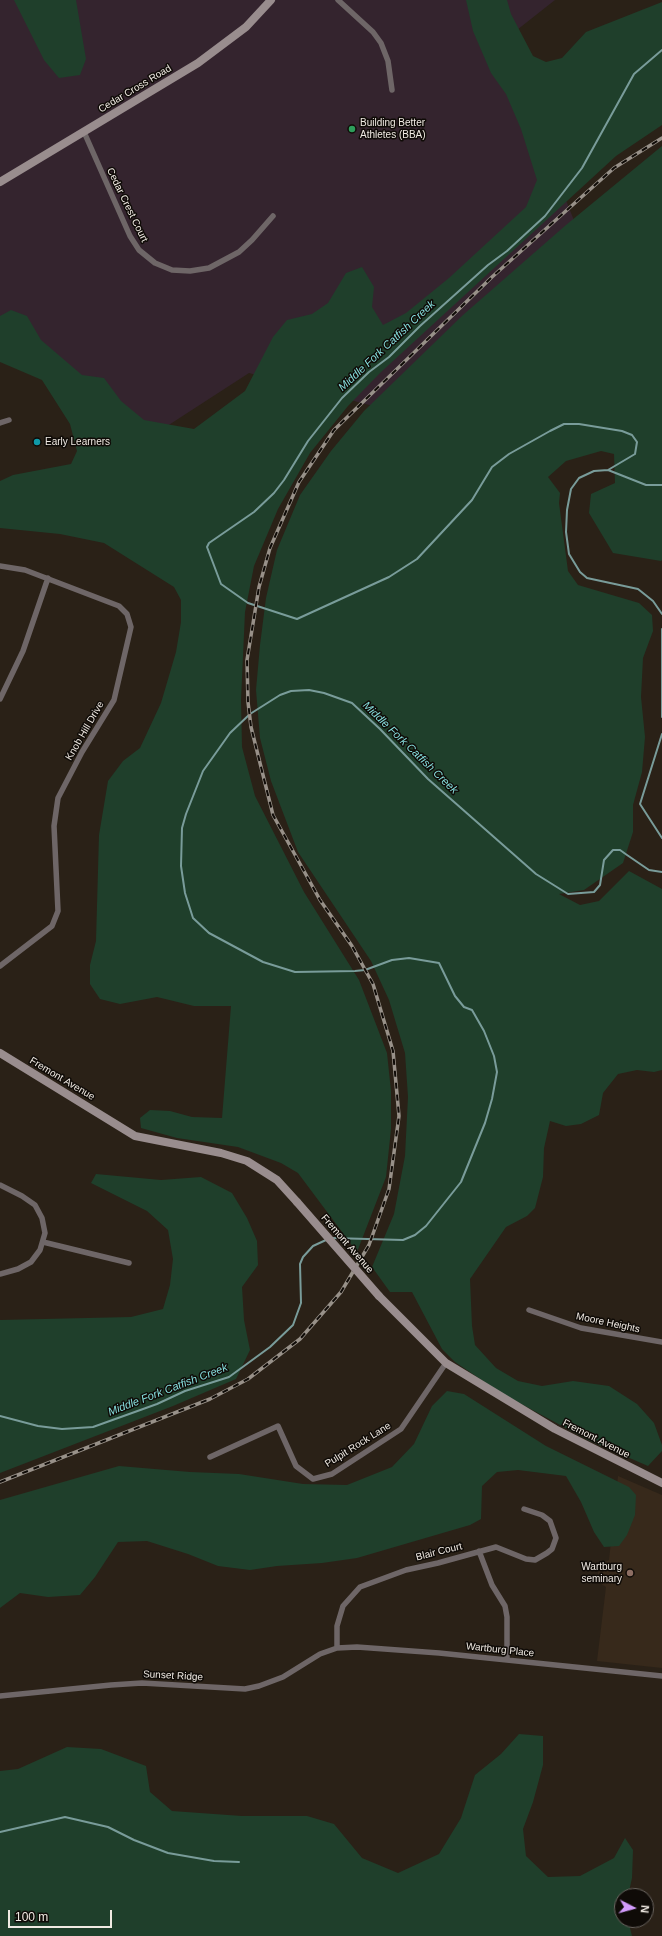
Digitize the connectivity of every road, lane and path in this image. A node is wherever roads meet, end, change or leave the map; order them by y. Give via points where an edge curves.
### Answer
1 (270, 0) edge
2 (338, 0) edge
3 (392, 90) dead end
4 (84, 132) junction
5 (0, 181) edge
6 (273, 216) dead end
7 (9, 420) dead end
8 (0, 423) edge
9 (0, 566) edge
10 (48, 578) junction
11 (0, 699) edge
12 (0, 966) edge
13 (0, 1053) edge
14 (0, 1185) edge
15 (43, 1242) junction
16 (129, 1263) dead end
17 (0, 1274) edge
18 (529, 1310) dead end
19 (662, 1342) edge
20 (446, 1363) junction
21 (210, 1457) dead end
22 (662, 1483) edge
23 (524, 1509) dead end
24 (479, 1551) junction
25 (337, 1648) junction
26 (507, 1660) junction
27 (662, 1676) edge
28 (0, 1696) edge

1 - 4 main road, Cedar Cross Road via 246,27 198,63
2 - 3 street via 381,42 388,61
4 - 5 main road, Cedar Cross Road
4 - 6 street, Cedar Crest Court via 130,236 139,250 155,263 172,270 190,272 209,268 239,252
7 - 8 street
9 - 10 street, Knob Hill Drive
10 - 11 street via 23,651
10 - 12 street, Knob Hill Drive via 119,606 127,614 131,628 114,700 58,798 54,826 58,911 52,926
13 - 20 main road, Fremont Avenue, bridge via 135,1136 248,1161 277,1180 379,1296
14 - 15 street via 35,1205 44,1224
15 - 16 street
15 - 17 street via 31,1262
18 - 19 street, Moore Heights via 581,1328
20 - 21 street, Pulpit Rock Lane via 401,1429 332,1474 313,1479 296,1466 278,1426
20 - 22 main road, Fremont Avenue via 555,1429
23 - 24 street, Blair Court via 542,1515 550,1521 556,1538 552,1549 535,1560 496,1547
24 - 25 street, Blair Court via 406,1570 360,1587 343,1606 337,1626
24 - 26 street via 492,1585 505,1606
25 - 26 street, Wartburg Place via 376,1647
25 - 28 street, Sunset Ridge via 320,1654 283,1677 244,1689 142,1683
26 - 27 street, Wartburg Place

